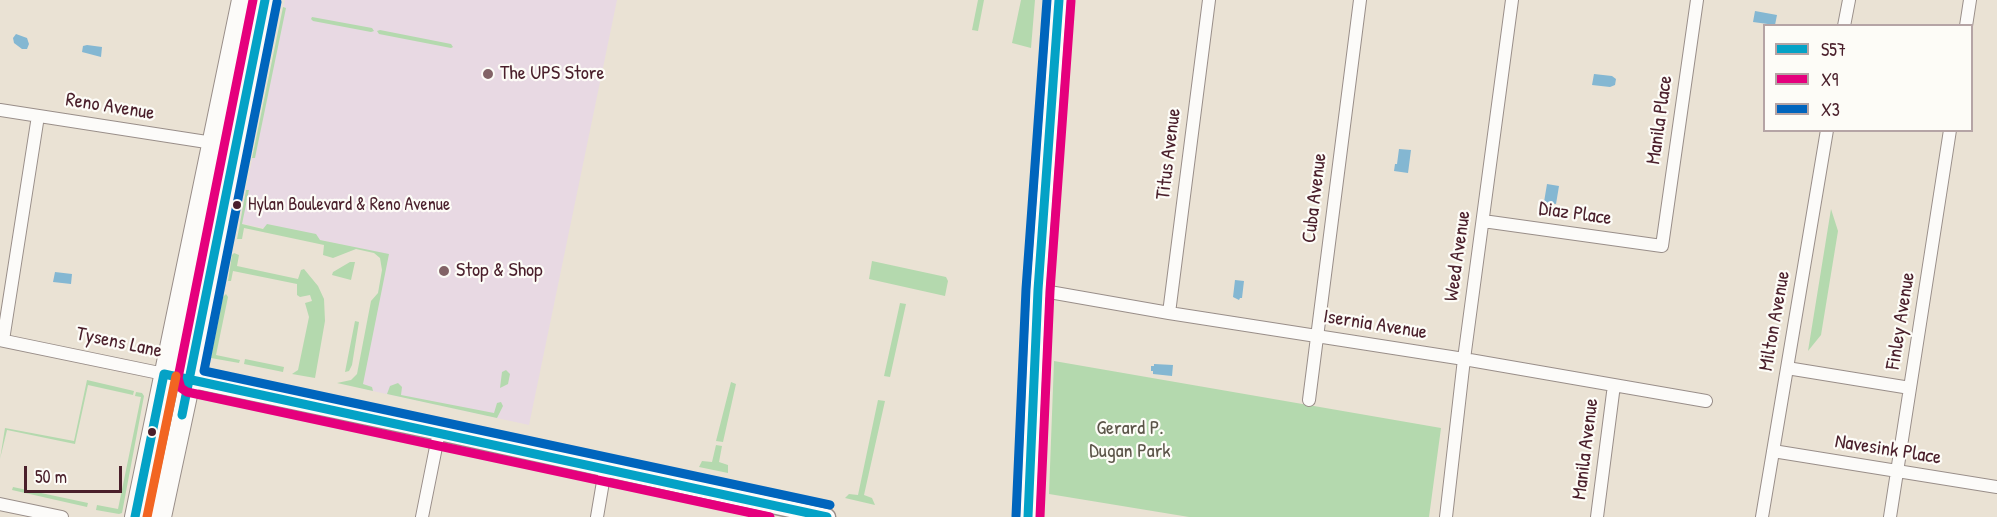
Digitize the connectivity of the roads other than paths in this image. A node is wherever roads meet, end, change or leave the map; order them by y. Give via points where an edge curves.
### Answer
1 (242, 0) edge
2 (265, 0) edge
3 (1059, 0) edge
4 (1209, 0) edge
5 (1360, 0) edge
6 (1512, 0) edge
7 (1697, 0) edge
8 (1849, 0) edge
9 (1970, 0) edge
10 (1844, 24) edge
11 (1966, 24) edge
12 (0, 110) edge
13 (38, 116) junction
14 (1827, 132) edge
15 (1950, 132) edge
16 (213, 143) junction
17 (1483, 221) junction
18 (1662, 246) joint
19 (1038, 290) junction
20 (1169, 313) junction
21 (1318, 335) junction
22 (1, 340) edge
23 (1464, 359) junction
24 (1787, 368) junction
25 (164, 374) junction
26 (190, 380) junction
27 (1614, 385) junction
28 (1910, 388) junction
29 (1309, 400) dead end
30 (1707, 401) dead end
31 (439, 432) junction
32 (1773, 451) junction
33 (605, 470) junction
34 (1897, 471) junction
35 (1997, 487) edge
36 (0, 504) edge
37 (62, 517) edge
38 (135, 517) edge
39 (161, 517) edge
40 (422, 517) edge
41 (597, 517) edge
42 (827, 517) edge
43 (1028, 517) edge
44 (1446, 517) edge
45 (1597, 517) edge
46 (1762, 517) edge
47 (1890, 517) edge

1 - 16 main road
2 - 26 main road
3 - 19 street
4 - 20 street, Titus Avenue
5 - 21 street, Cuba Avenue
6 - 17 street, Weed Avenue
7 - 18 street, Manila Place
8 - 10 street
9 - 11 street
12 - 13 street, Reno Avenue
13 - 16 street, Reno Avenue
13 - 22 street
14 - 24 street, Milton Avenue
15 - 28 street, Finley Avenue
16 - 25 main road
17 - 18 street, Diaz Place
17 - 23 street, Weed Avenue
19 - 20 street, Isernia Avenue
19 - 43 street
20 - 21 street, Isernia Avenue
21 - 23 street, Isernia Avenue
21 - 29 street, Cuba Avenue
22 - 25 street, Tysens Lane
23 - 27 street, Isernia Avenue
23 - 44 street, Weed Avenue
24 - 28 street
24 - 32 street, Milton Avenue
25 - 26 street, Tysens Lane
25 - 38 main road
26 - 31 street, Tysens Lane
26 - 39 main road
27 - 30 street, Isernia Avenue
27 - 45 street, Manila Avenue
28 - 34 street, Finley Avenue
31 - 33 street, Tysens Lane
31 - 40 street
32 - 34 street, Navesink Place
32 - 46 street, Milton Avenue
33 - 41 street
33 - 42 street, Tysens Lane
34 - 35 street, Navesink Place
34 - 47 street, Finley Avenue
36 - 37 street

